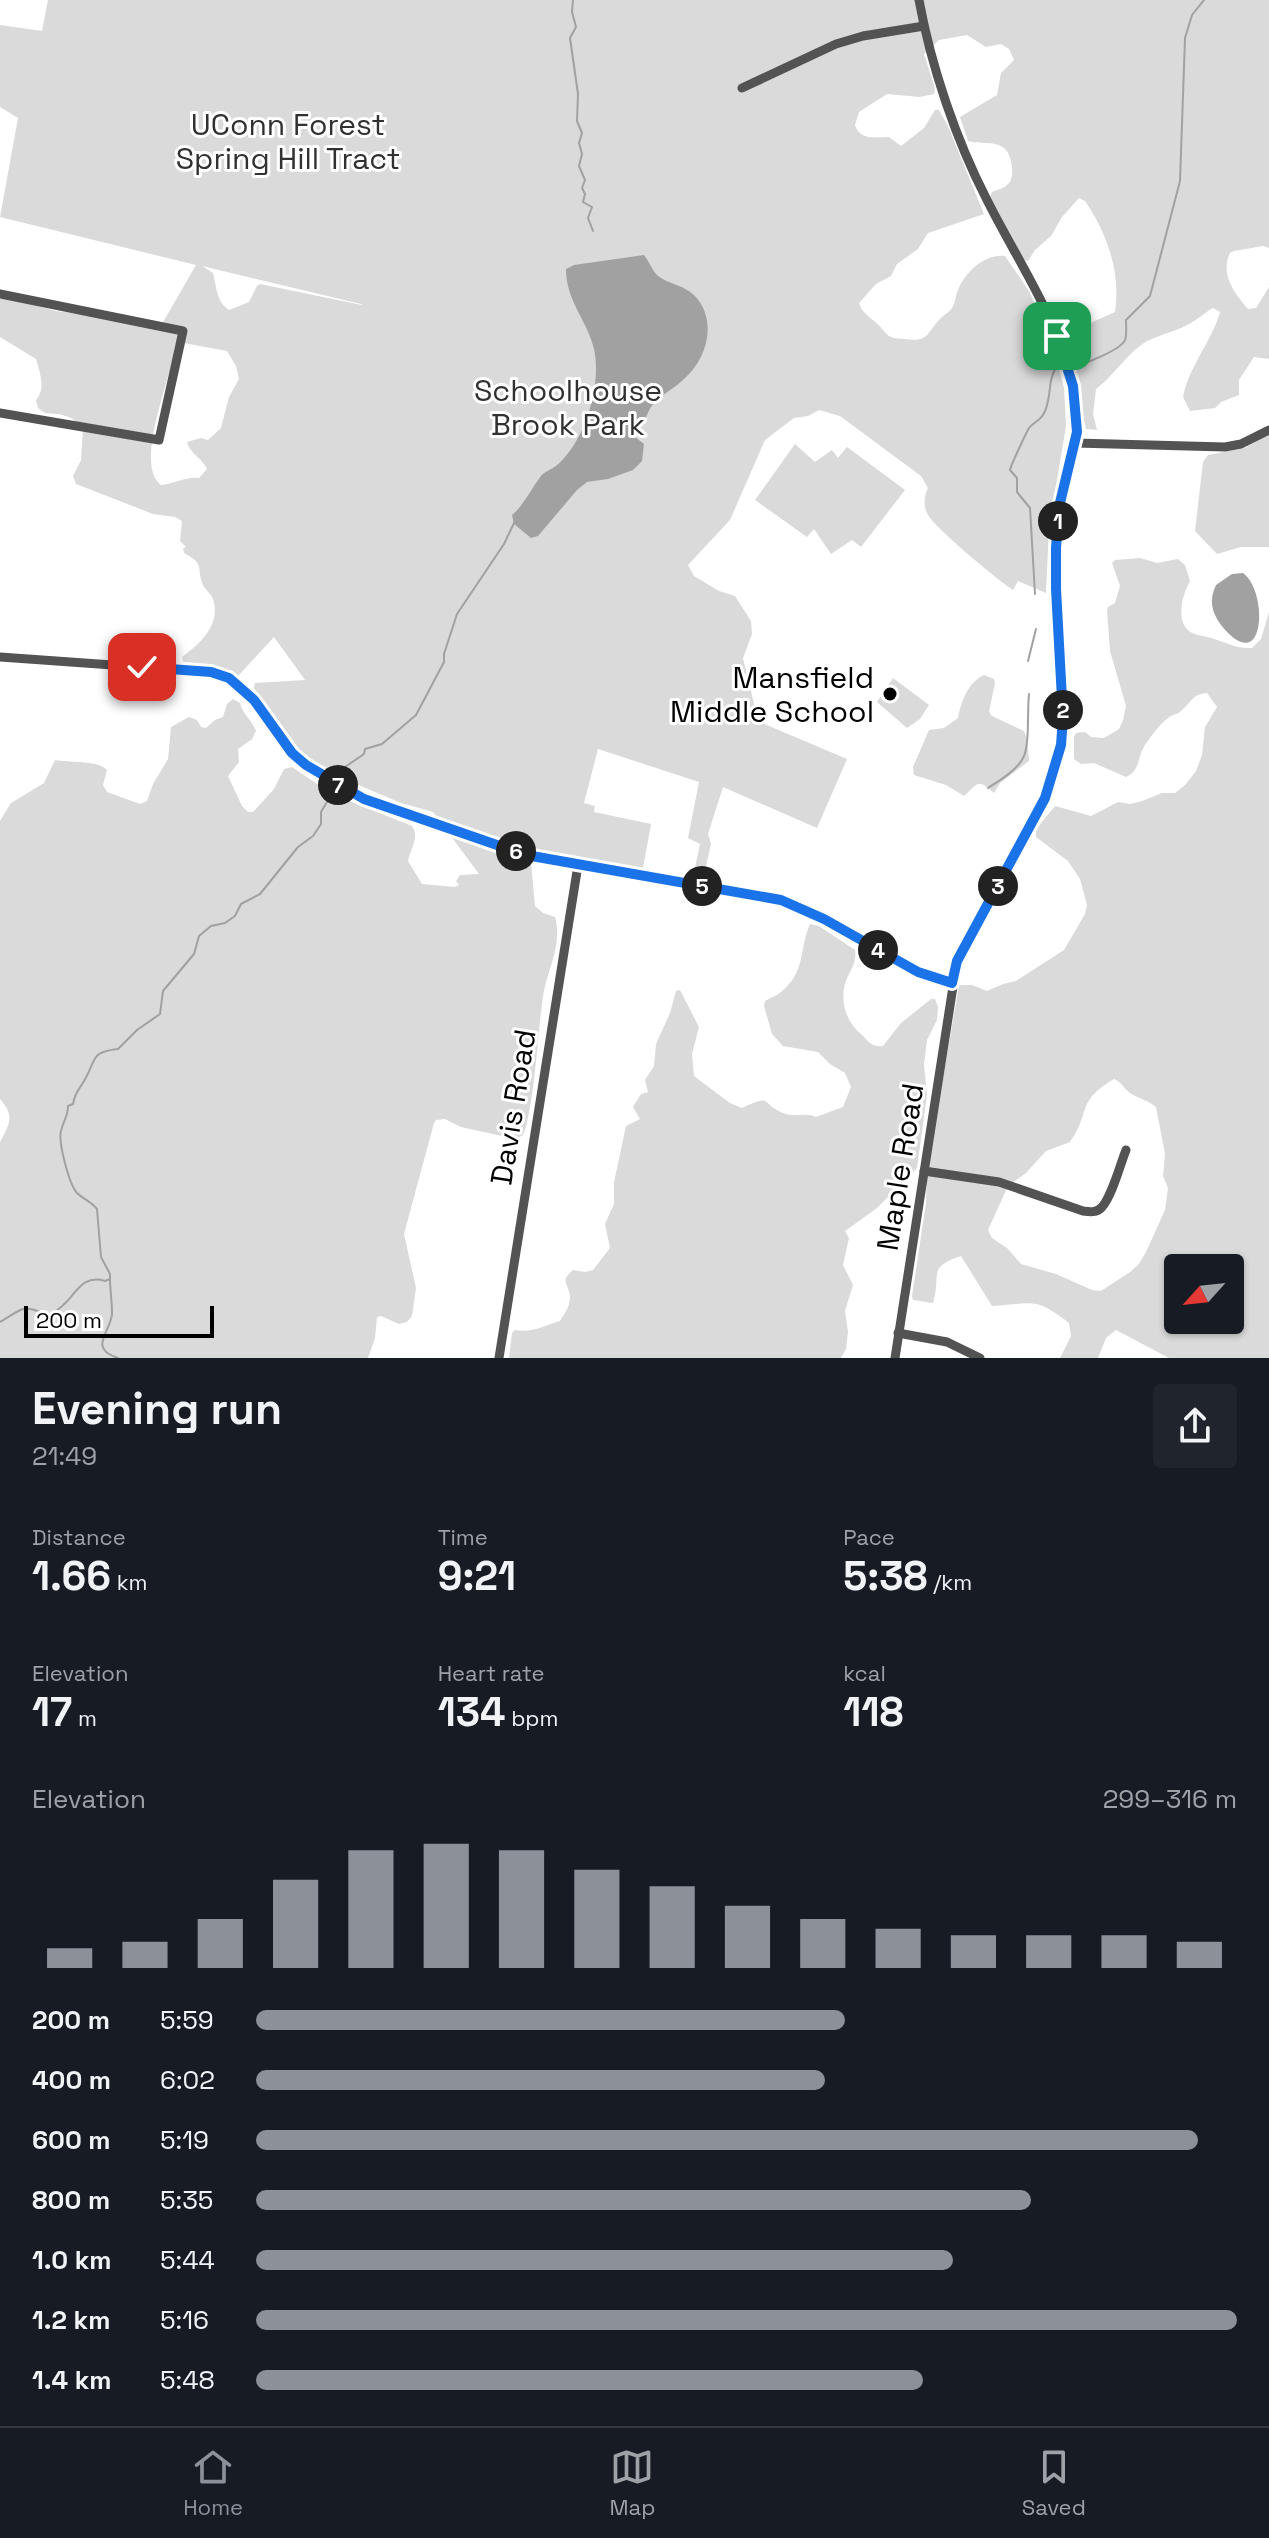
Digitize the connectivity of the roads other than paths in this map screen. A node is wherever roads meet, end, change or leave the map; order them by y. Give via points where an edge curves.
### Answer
1 (919, 0) edge
2 (924, 26) junction
3 (742, 88) dead end
4 (0, 294) edge
5 (0, 413) edge
6 (1269, 430) edge
7 (1075, 443) junction
8 (0, 657) edge
9 (578, 865) junction
10 (952, 983) junction
11 (1126, 1150) dead end
12 (924, 1171) junction
13 (898, 1333) junction
14 (499, 1358) edge
15 (895, 1358) edge
16 (980, 1358) edge

1 - 2 street, Maple Road
2 - 3 street via 836,44
2 - 7 street, Maple Road via 984,196 1067,362 1075,401
4 - 5 street via 183,331 159,440
6 - 7 street via 1225,447
7 - 10 street, Maple Road via 1057,534 1063,717 1056,768 957,961
8 - 9 street via 211,672 229,678 254,700 292,753 364,799 526,855
9 - 10 street via 781,900 918,972
9 - 14 street, Davis Road
10 - 12 street, Maple Road
11 - 12 street via 1106,1200 1092,1212 999,1182
12 - 13 street, Maple Road
13 - 15 street, Maple Road
13 - 16 street via 947,1342

